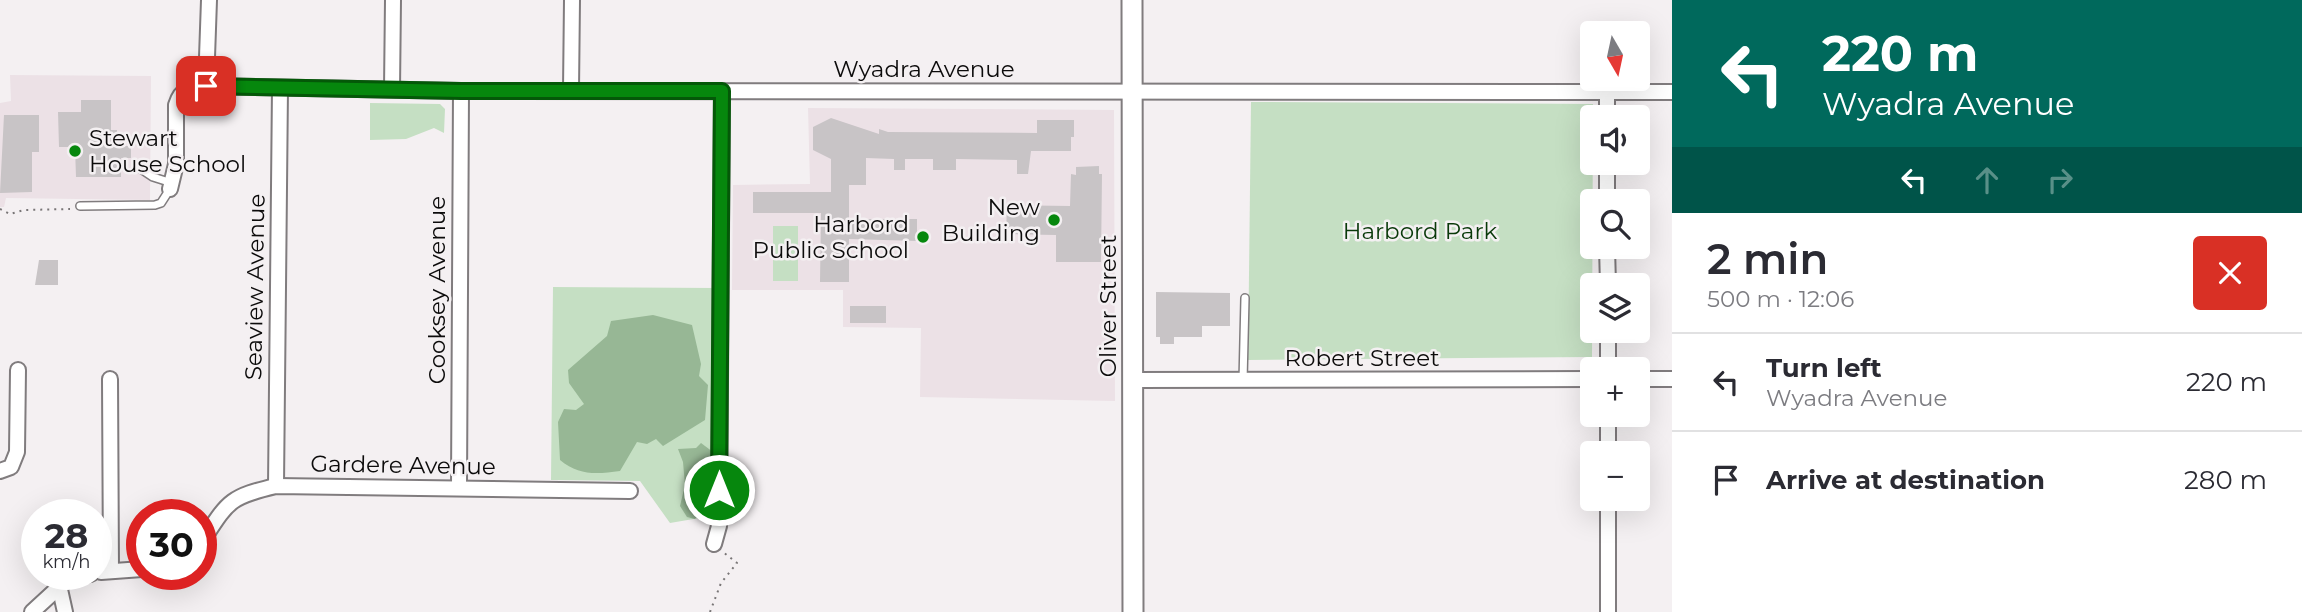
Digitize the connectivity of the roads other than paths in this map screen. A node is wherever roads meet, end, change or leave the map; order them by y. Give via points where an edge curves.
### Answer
1 (209, 0) edge
2 (393, 0) edge
3 (572, 0) edge
4 (1132, 0) edge
5 (206, 86) junction
6 (280, 88) junction
7 (392, 89) junction
8 (571, 90) junction
9 (461, 91) junction
10 (722, 91) junction
11 (1607, 92) junction
12 (1672, 92) edge
13 (1133, 93) junction
14 (1607, 105) edge
15 (138, 167) dead end
16 (171, 186) junction
17 (80, 206) road end
18 (1245, 298) dead end
19 (18, 370) dead end
20 (110, 379) dead end
21 (1580, 379) edge
22 (1650, 379) edge
23 (1672, 379) edge
24 (1133, 380) junction
25 (1243, 382) junction
26 (0, 471) edge
27 (276, 486) junction
28 (459, 488) junction
29 (630, 491) dead end
30 (103, 499) edge
31 (1608, 511) edge
32 (217, 519) edge
33 (714, 544) road end
34 (54, 590) edge
35 (60, 590) edge
36 (32, 612) edge
37 (65, 612) edge
38 (1133, 612) edge
39 (1608, 612) edge

1 - 5 street
2 - 7 street
3 - 8 street
4 - 13 main road, Oliver Street
5 - 6 street, Wyadra Avenue
5 - 16 street, Wyadra Avenue via 178,95
6 - 7 street, Wyadra Avenue
6 - 27 street, Seaview Avenue
7 - 9 street, Wyadra Avenue
8 - 9 street, Wyadra Avenue
8 - 10 street, Wyadra Avenue
9 - 28 street, Cooksey Avenue
10 - 13 street, Wyadra Avenue
10 - 33 street via 719,526
11 - 12 street, Wyadra Avenue
11 - 13 street, Wyadra Avenue
11 - 14 street
13 - 24 main road, Oliver Street
15 - 16 lane
16 - 17 lane via 161,204
18 - 25 lane
19 - 26 street via 17,452 11,467
20 - 30 street
21 - 25 street, Robert Street
22 - 23 street
24 - 25 street, Robert Street
24 - 38 main road, Oliver Street
27 - 28 street, Gardere Avenue
27 - 32 street, Gardere Avenue via 240,495
28 - 29 street, Gardere Avenue
31 - 39 street
34 - 36 street
35 - 37 street

